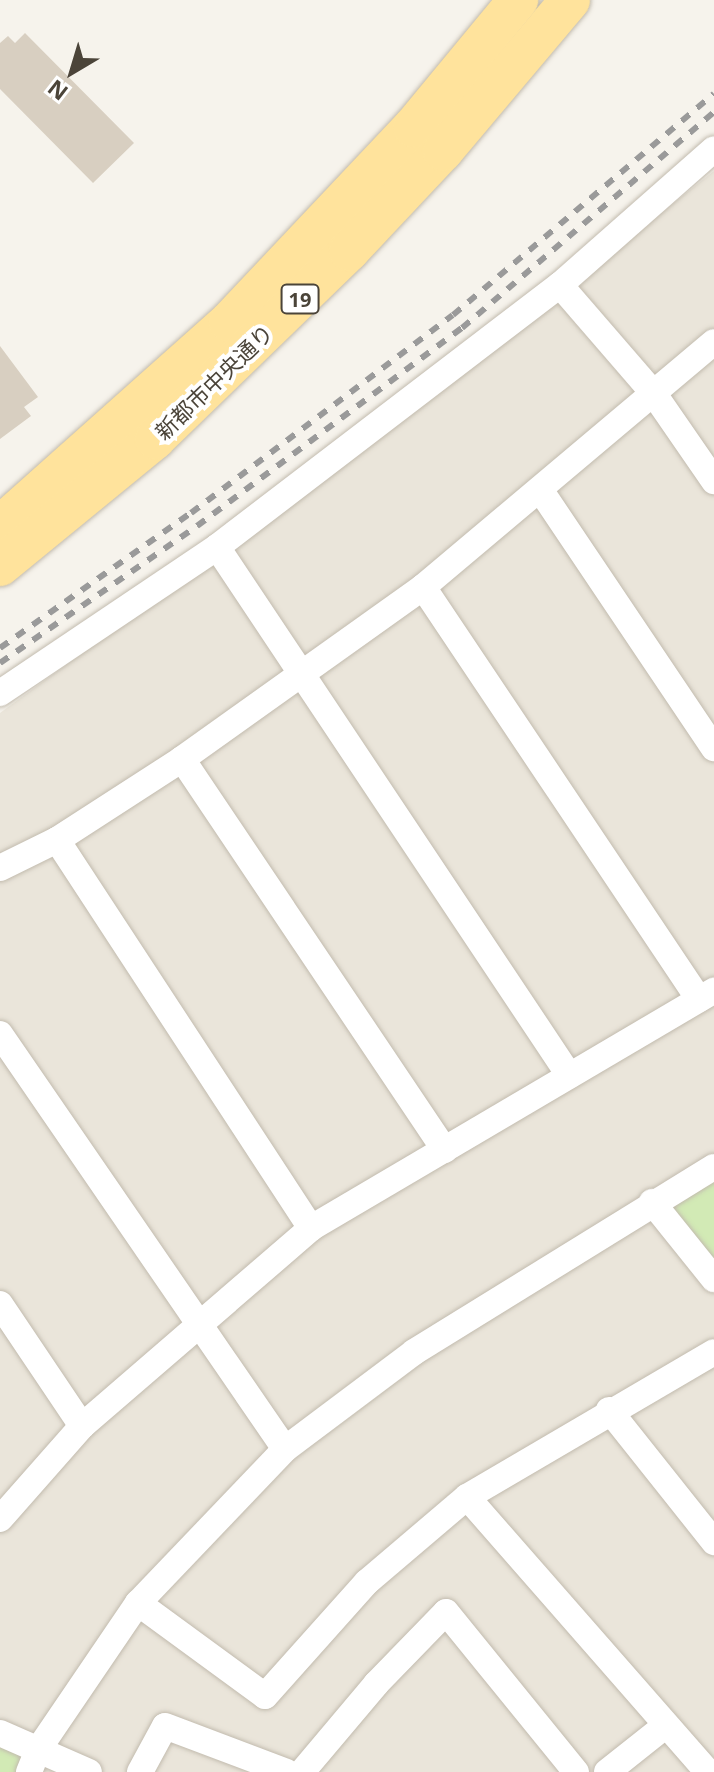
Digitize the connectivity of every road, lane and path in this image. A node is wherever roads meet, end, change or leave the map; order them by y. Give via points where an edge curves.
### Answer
1 (518, 0) edge
2 (570, 0) edge
3 (714, 149) edge
4 (560, 285) junction
5 (714, 342) edge
6 (654, 394) junction
7 (714, 481) edge
8 (541, 491) junction
9 (0, 526) edge
10 (217, 547) junction
11 (0, 566) edge
12 (423, 587) junction
13 (304, 671) junction
14 (0, 693) edge
15 (714, 748) edge
16 (182, 759) junction
17 (57, 840) junction
18 (0, 868) edge
19 (706, 995) edge
20 (0, 1034) edge
21 (569, 1075) junction
22 (445, 1150) junction
23 (714, 1167) edge
24 (652, 1202) junction
25 (311, 1228) junction
26 (714, 1279) edge
27 (0, 1304) edge
28 (198, 1326) junction
29 (714, 1352) edge
30 (609, 1410) junction
31 (82, 1426) junction
32 (285, 1449) junction
33 (467, 1497) junction
34 (0, 1519) edge
35 (714, 1542) edge
36 (138, 1603) junction
37 (666, 1725) junction
38 (0, 1733) edge
39 (34, 1761) edge
40 (89, 1772) edge
41 (140, 1772) edge
42 (287, 1772) edge
43 (302, 1772) edge
44 (576, 1772) edge
45 (607, 1772) edge
46 (708, 1772) edge

1 - 9 main road, 新都市中央通り / 19 via 413,127 251,301
2 - 11 main road, 新都市中央通り / 19 via 443,151 349,251 155,439
3 - 4 street
4 - 6 street
4 - 10 street
5 - 6 street
6 - 7 street
6 - 8 street
8 - 12 street
8 - 15 street
10 - 13 street
10 - 14 street
12 - 13 street
12 - 19 street
13 - 16 street
13 - 21 street
16 - 17 street
16 - 22 street
17 - 18 street
17 - 25 street
19 - 21 street
20 - 28 street
21 - 22 street
22 - 25 street
23 - 24 street
24 - 26 street
24 - 32 street via 414,1352
25 - 28 street
27 - 31 street
28 - 31 street
28 - 32 street
29 - 30 street
30 - 33 street
30 - 35 street
31 - 34 street
32 - 36 street
33 - 36 street via 367,1582 265,1696
33 - 37 street
36 - 39 street
37 - 45 street
37 - 46 street
38 - 39 street
39 - 40 street
41 - 42 street via 165,1726
43 - 44 street via 446,1612

